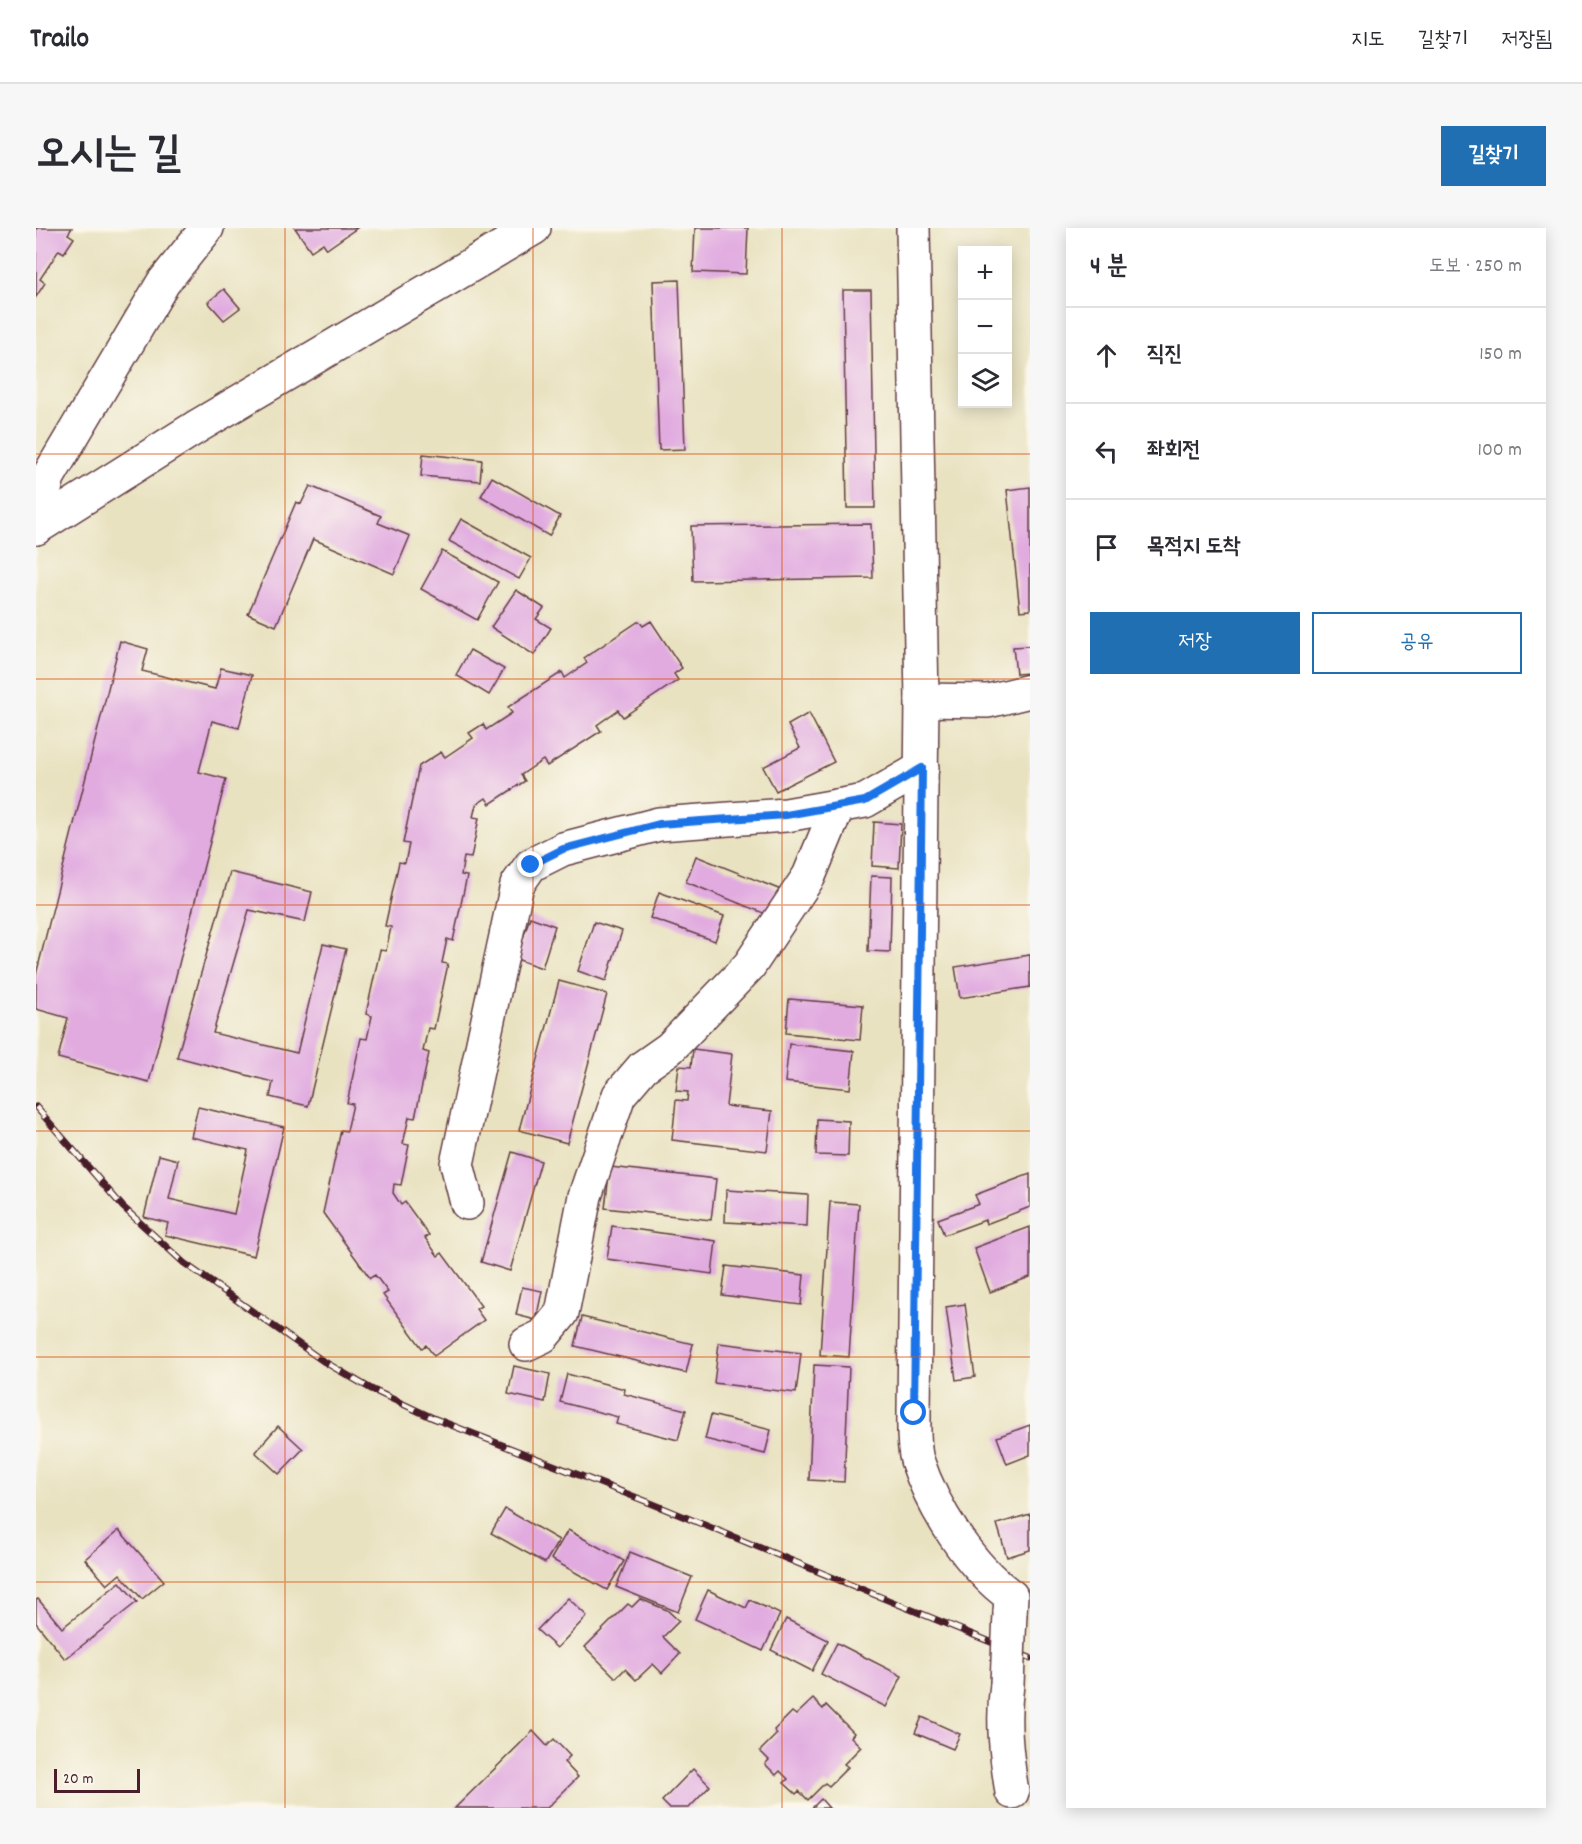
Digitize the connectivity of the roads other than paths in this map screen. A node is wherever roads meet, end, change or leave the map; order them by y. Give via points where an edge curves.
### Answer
1 (207, 228) edge
2 (534, 228) edge
3 (913, 228) edge
4 (36, 528) edge
5 (1030, 691) edge
6 (922, 700) junction
7 (922, 768) junction
8 (838, 806) junction
9 (467, 1203) dead end
10 (526, 1344) dead end
11 (1017, 1602) edge
12 (1014, 1797) edge

1 - 4 street via 163,283 48,477
2 - 4 street via 198,426
3 - 6 street
5 - 6 street via 988,701
6 - 7 street
7 - 8 street via 865,801
7 - 11 street via 916,1458 941,1512 968,1556
8 - 9 street via 786,815 659,824 563,849 531,865 517,885 457,1164
8 - 10 street via 809,876 749,966 619,1095 585,1196 562,1313 543,1336
11 - 12 street, bridge via 1003,1714

